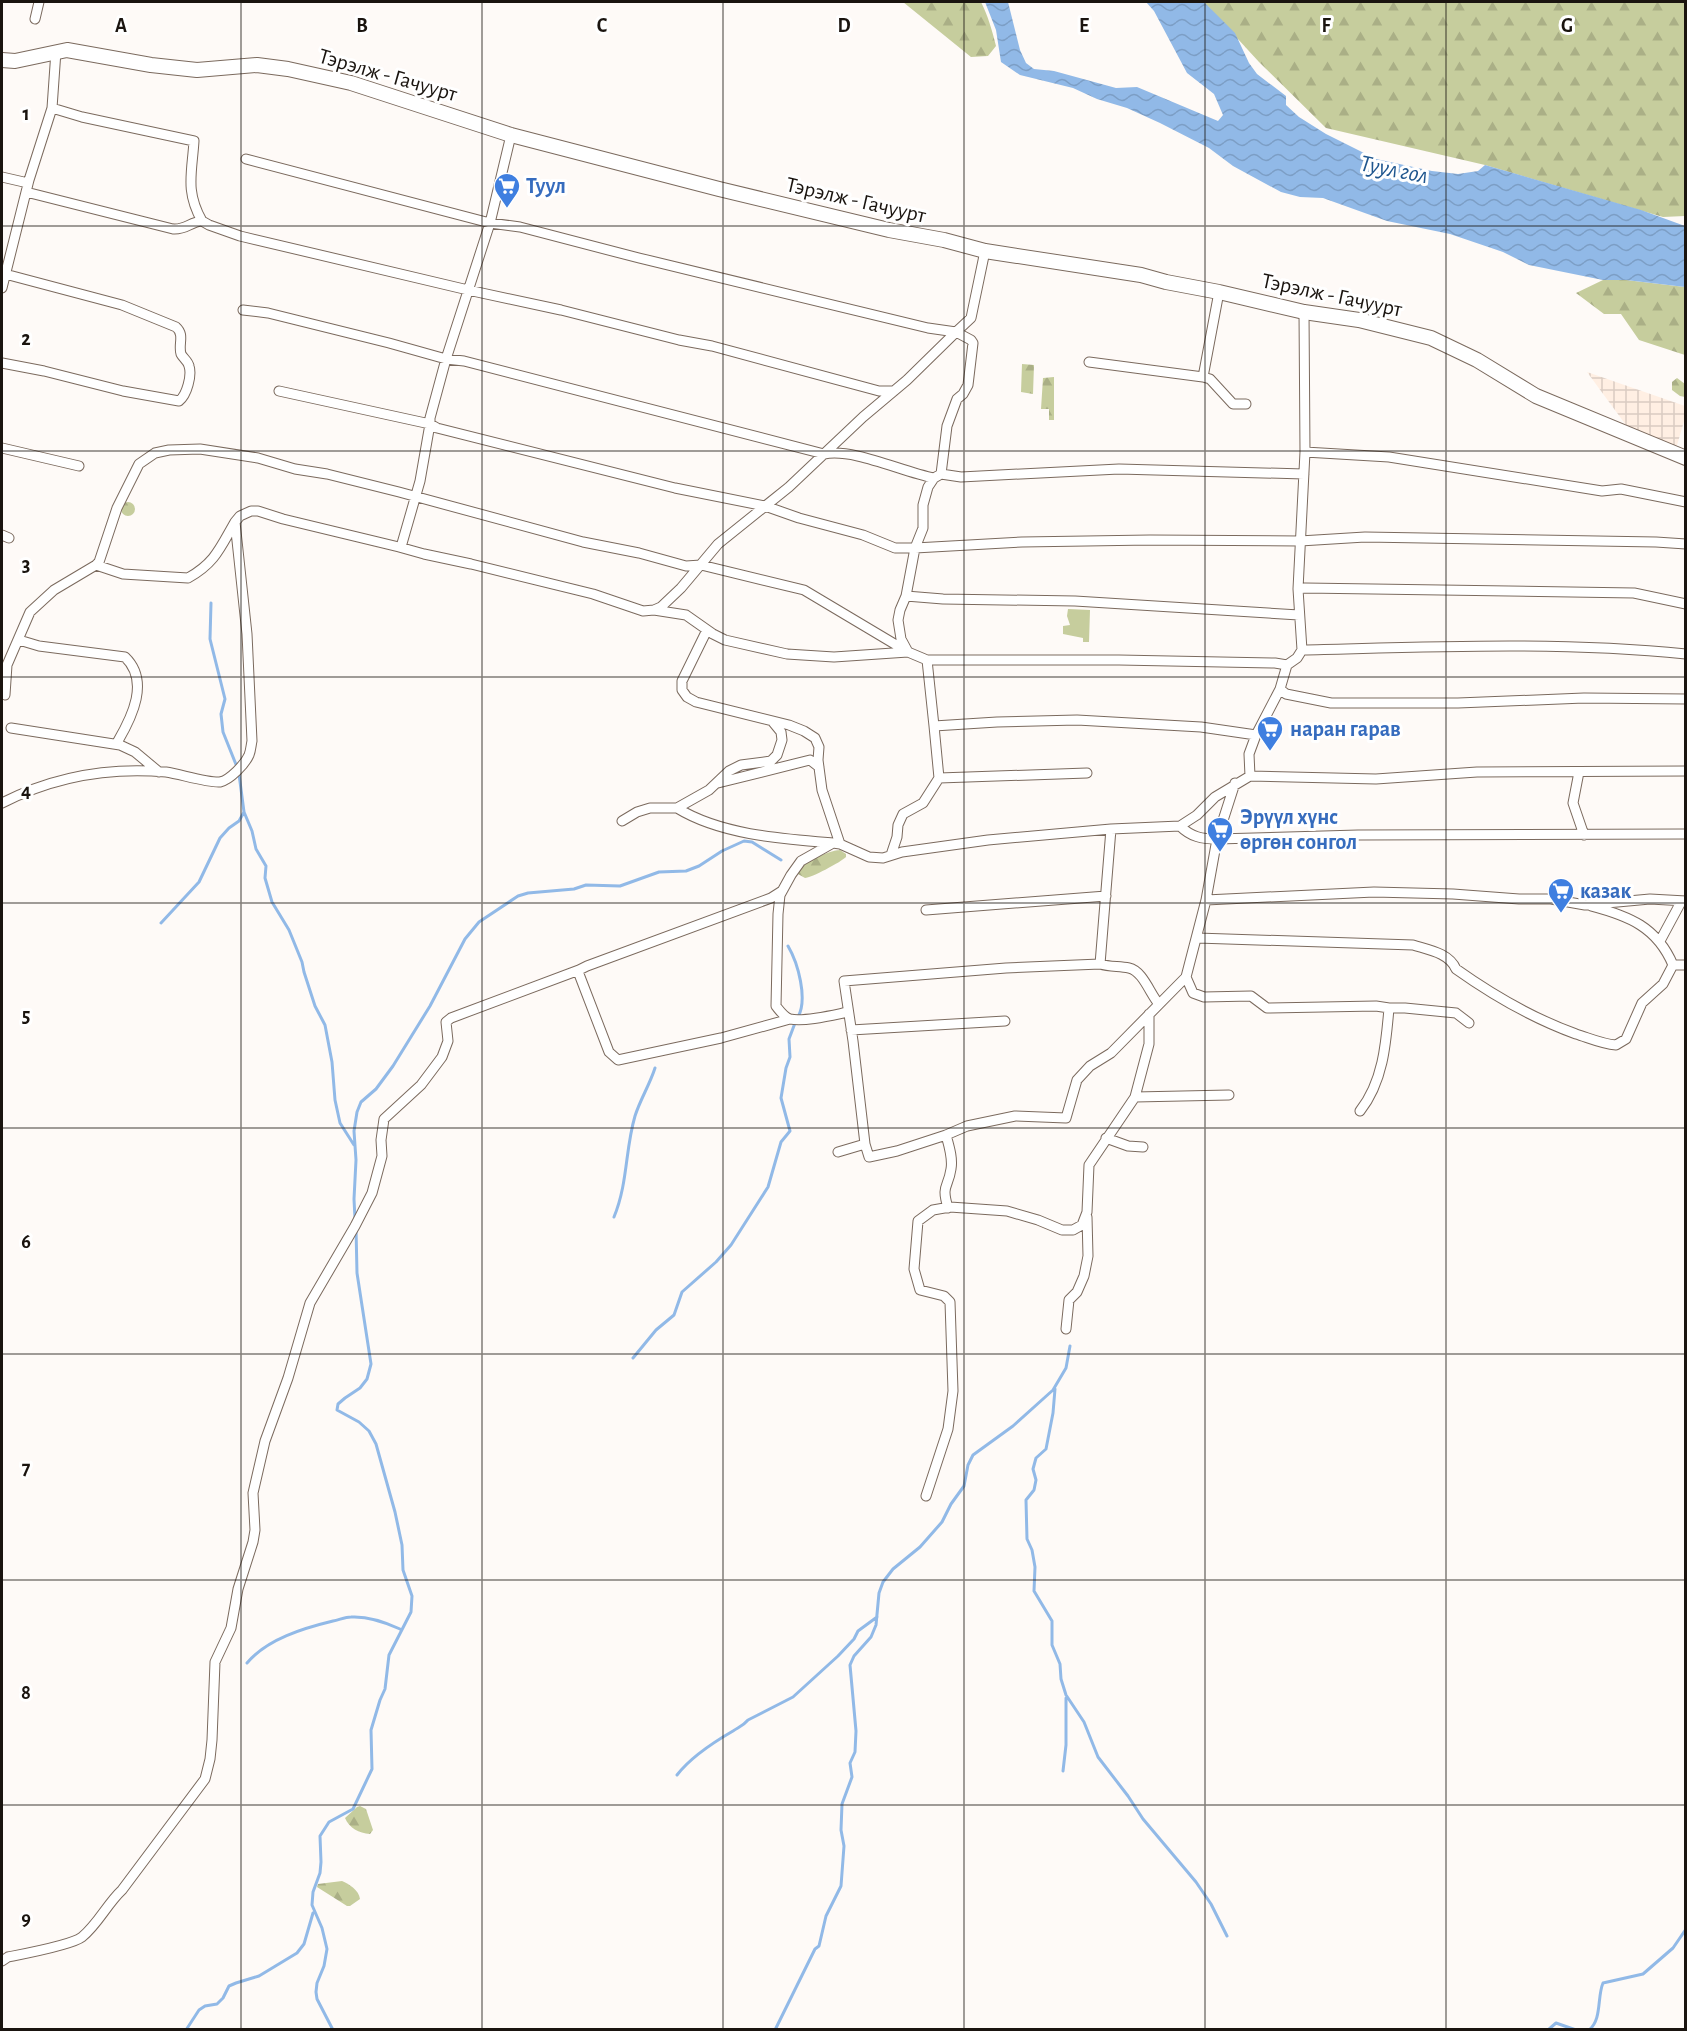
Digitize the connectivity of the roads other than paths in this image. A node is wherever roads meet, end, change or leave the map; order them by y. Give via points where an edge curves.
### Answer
1 (39, 2) edge
2 (35, 19) dead end
3 (56, 51) junction
4 (2, 60) edge
5 (52, 108) junction
6 (511, 135) junction
7 (246, 159) dead end
8 (2, 177) edge
9 (27, 188) junction
10 (202, 220) junction
11 (490, 223) junction
12 (985, 250) junction
13 (5, 268) edge
14 (2, 288) edge
15 (468, 290) junction
16 (1219, 292) junction
17 (243, 310) dead end
18 (1304, 312) junction
19 (956, 332) junction
20 (446, 359) junction
21 (1089, 362) dead end
22 (2, 363) edge
23 (1203, 377) junction
24 (279, 391) dead end
25 (894, 391) junction
26 (1246, 404) dead end
27 (430, 424) junction
28 (2, 448) edge
29 (1305, 452) junction
30 (824, 454) junction
31 (1686, 458) edge
32 (80, 466) dead end
33 (1304, 474) junction
34 (938, 476) junction
35 (415, 497) junction
36 (1686, 502) edge
37 (765, 506) junction
38 (235, 522) junction
39 (1300, 541) junction
40 (1686, 544) edge
41 (401, 548) junction
42 (915, 548) junction
43 (96, 565) junction
44 (700, 565) junction
45 (1298, 589) junction
46 (906, 596) junction
47 (1686, 603) edge
48 (654, 610) junction
49 (1299, 615) junction
50 (707, 630) junction
51 (19, 640) junction
52 (1302, 650) junction
53 (908, 652) junction
54 (1686, 654) edge
55 (927, 660) junction
56 (4, 666) edge
57 (1287, 666) junction
58 (1280, 689) junction
59 (5, 695) dead end
60 (1686, 699) edge
61 (772, 721) junction
62 (934, 726) junction
63 (11, 728) dead end
64 (1256, 735) junction
65 (120, 745) junction
66 (819, 767) junction
67 (1686, 771) edge
68 (159, 772) junction
69 (1088, 772) dead end
70 (1579, 772) junction
71 (1250, 776) junction
72 (939, 778) junction
73 (718, 783) junction
74 (1235, 783) junction
75 (2, 803) edge
76 (677, 808) junction
77 (622, 821) dead end
78 (1180, 826) junction
79 (1111, 829) junction
80 (1584, 834) junction
81 (1686, 834) edge
82 (1217, 839) junction
83 (837, 843) junction
84 (891, 855) junction
85 (782, 891) junction
86 (1106, 896) junction
87 (1206, 900) junction
88 (1683, 901) edge
89 (1586, 905) junction
90 (926, 910) dead end
91 (1197, 939) junction
92 (1660, 941) junction
93 (1100, 964) junction
94 (1672, 965) junction
95 (1686, 965) edge
96 (579, 970) junction
97 (1186, 977) junction
98 (1159, 1004) junction
99 (1389, 1008) junction
100 (848, 1012) junction
101 (1149, 1014) junction
102 (790, 1019) junction
103 (1005, 1021) dead end
104 (1469, 1023) dead end
105 (851, 1030) junction
106 (1229, 1095) dead end
107 (1136, 1097) junction
108 (1360, 1111) dead end
109 (946, 1135) junction
110 (1106, 1138) junction
111 (865, 1144) junction
112 (1143, 1147) dead end
113 (838, 1152) dead end
114 (948, 1208) junction
115 (1087, 1212) junction
116 (1066, 1329) dead end
117 (926, 1496) dead end
118 (2, 1960) edge

1 - 2 street
3 - 4 main road, Тэрэлж - Гачуурт via 15,61
3 - 5 street
3 - 6 main road, Тэрэлж - Гачуурт via 197,70 257,65 288,69 351,83
5 - 9 street
5 - 10 street via 194,141 191,191
6 - 11 street
6 - 12 main road, Тэрэлж - Гачуурт via 742,195
7 - 11 street
8 - 9 street
9 - 10 street via 173,229 181,230
9 - 13 street
10 - 15 street via 240,236
11 - 15 street
11 - 19 street
12 - 16 main road, Тэрэлж - Гачуурт
12 - 19 street via 971,318
13 - 14 street
13 - 22 street via 122,305 176,327 181,333 181,354 189,366 184,397 179,401
15 - 20 street
15 - 25 street via 722,348 879,391
16 - 18 main road, Тэрэлж - Гачуурт
16 - 23 street
17 - 20 street
18 - 29 street
18 - 31 main road, Тэрэлж - Гачуурт via 1359,320 1431,338 1544,400
19 - 25 street
19 - 34 street via 973,343 972,359 968,385 957,399 947,426
20 - 27 street
20 - 30 street
21 - 23 street
23 - 26 street via 1210,379 1233,404
24 - 27 street
25 - 30 street
27 - 35 street
27 - 37 street via 585,466
28 - 32 street
29 - 33 street
29 - 36 street via 1389,457 1602,491 1621,489
30 - 34 street via 834,452 915,475
30 - 37 street
33 - 34 street via 1119,469
33 - 39 street
34 - 42 street via 928,487
35 - 41 street
35 - 43 street via 258,458 210,449 169,450 155,453 139,464 117,508
35 - 44 street via 583,542 686,566
37 - 42 street via 895,548
37 - 44 street via 718,544
38 - 41 street via 250,511 258,511
38 - 43 street via 219,552 188,578 123,574
38 - 68 street via 247,634 252,741 249,756 228,779 218,782
39 - 40 street via 1365,537
39 - 42 street via 1022,542
39 - 45 street
41 - 48 street via 593,594 643,611
42 - 46 street
43 - 51 street via 54,590 30,612
44 - 48 street via 681,588
44 - 53 street via 804,590
45 - 47 street via 1634,593
45 - 49 street
46 - 49 street via 1075,601
46 - 53 street via 898,620
48 - 50 street via 686,615
49 - 52 street
50 - 53 street via 725,640 787,654 834,657
50 - 61 street via 682,681 684,693 696,702
51 - 56 street
51 - 65 street via 125,657 130,662 138,689 132,714 118,741
52 - 54 street via 1538,646 1620,647
52 - 57 street
53 - 55 street
55 - 57 street via 1119,660
55 - 62 street
56 - 59 street
57 - 58 street
58 - 60 street via 1286,694 1331,703
58 - 64 street
61 - 66 street via 789,724 815,738
61 - 73 street via 781,732 777,755 771,761 741,765
62 - 64 street via 1123,721
62 - 72 street
63 - 65 street
64 - 71 street via 1249,754
65 - 68 street
66 - 73 street via 810,760
66 - 83 street
67 - 70 street
68 - 75 street via 119,770 70,778 43,784
69 - 72 street
70 - 71 street via 1477,772 1376,779
70 - 80 street via 1573,803
71 - 74 street
72 - 84 street via 923,802 903,814
73 - 76 street
74 - 78 street
74 - 82 street
76 - 77 street via 650,808
76 - 83 street via 725,827 771,838
78 - 79 street
78 - 82 street via 1202,839
79 - 84 street via 988,840
79 - 86 street
80 - 81 street
80 - 82 street
82 - 87 street
83 - 84 street via 869,857
83 - 85 street via 801,861
85 - 96 street
85 - 102 street via 776,1006
86 - 90 street
86 - 93 street
87 - 89 street via 1374,892 1551,899
87 - 91 street
88 - 89 street via 1650,899
88 - 92 street
89 - 92 street via 1638,922
91 - 94 street via 1413,945 1453,961 1456,969 1512,1006 1555,1026 1616,1045 1626,1039 1642,1003 1663,984
91 - 97 street
92 - 94 street
93 - 98 street via 1137,971
93 - 100 street via 844,981
94 - 95 street
96 - 102 street via 609,1052 618,1060
96 - 118 street via 450,1018 446,1022 448,1041 442,1058 421,1085 384,1119 382,1156 372,1193 310,1303 265,1441 253,1493 253,1542 238,1589 231,1629 215,1662 212,1740 205,1779 122,1890 80,1938
97 - 98 street
97 - 99 street via 1193,993 1204,997 1251,996 1268,1008
98 - 101 street
99 - 104 street via 1456,1014
99 - 108 street via 1383,1061 1369,1100
100 - 102 street
100 - 105 street
101 - 107 street via 1149,1044
101 - 109 street via 1111,1053 1077,1080 1066,1118 1015,1116 967,1126
103 - 105 street
105 - 111 street
106 - 107 street
107 - 110 street
109 - 111 street via 869,1157
109 - 114 street via 951,1161 944,1187
110 - 112 street
110 - 115 street via 1089,1165
111 - 113 street
114 - 115 street via 1007,1211 1062,1230 1082,1225
114 - 117 street via 933,1210 918,1221 914,1269 920,1290 944,1296 950,1302 953,1391 948,1429
115 - 116 street via 1088,1256 1084,1276 1069,1300

